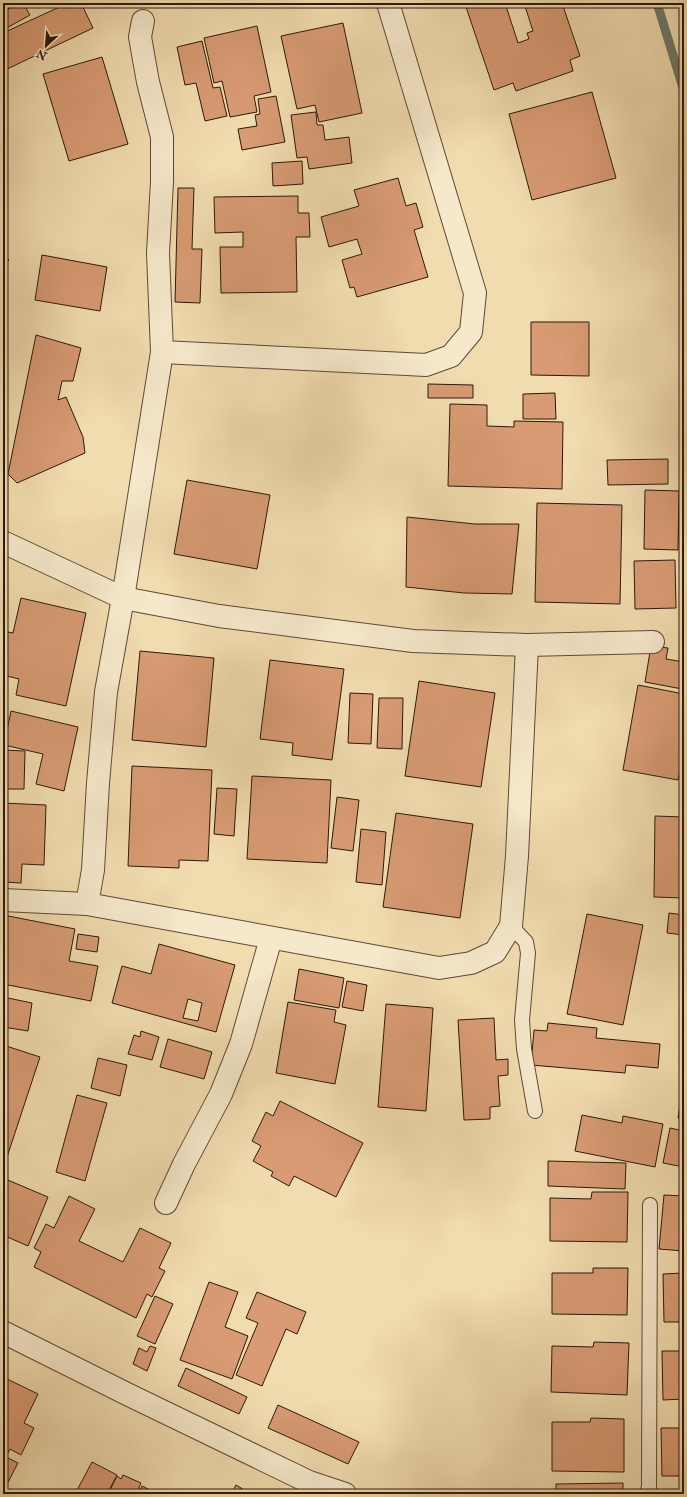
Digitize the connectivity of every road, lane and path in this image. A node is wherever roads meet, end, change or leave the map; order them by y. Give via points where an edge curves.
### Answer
1 (388, 3) edge
2 (143, 21) dead end
3 (162, 352) junction
4 (3, 542) edge
5 (123, 598) junction
6 (653, 642) dead end
7 (527, 645) junction
8 (3, 900) edge
9 (87, 904) junction
10 (511, 926) junction
11 (271, 938) junction
12 (534, 1111) dead end
13 (166, 1203) dead end
14 (650, 1205) dead end
15 (3, 1332) edge
16 (345, 1494) edge
17 (646, 1494) edge

1 - 3 street via 475,293 471,332 451,356 426,365
2 - 3 street via 140,37 162,137 158,253
3 - 5 street
4 - 5 street
5 - 7 street via 219,616 413,641
5 - 9 street via 106,692 93,870
6 - 7 street
7 - 10 street via 518,856
8 - 9 street
9 - 11 street
10 - 11 street via 495,952 471,963 439,968
10 - 12 lane via 526,942 528,953 522,1020
11 - 13 street via 241,1044 221,1094
14 - 17 lane via 649,1480
15 - 16 street via 309,1482

